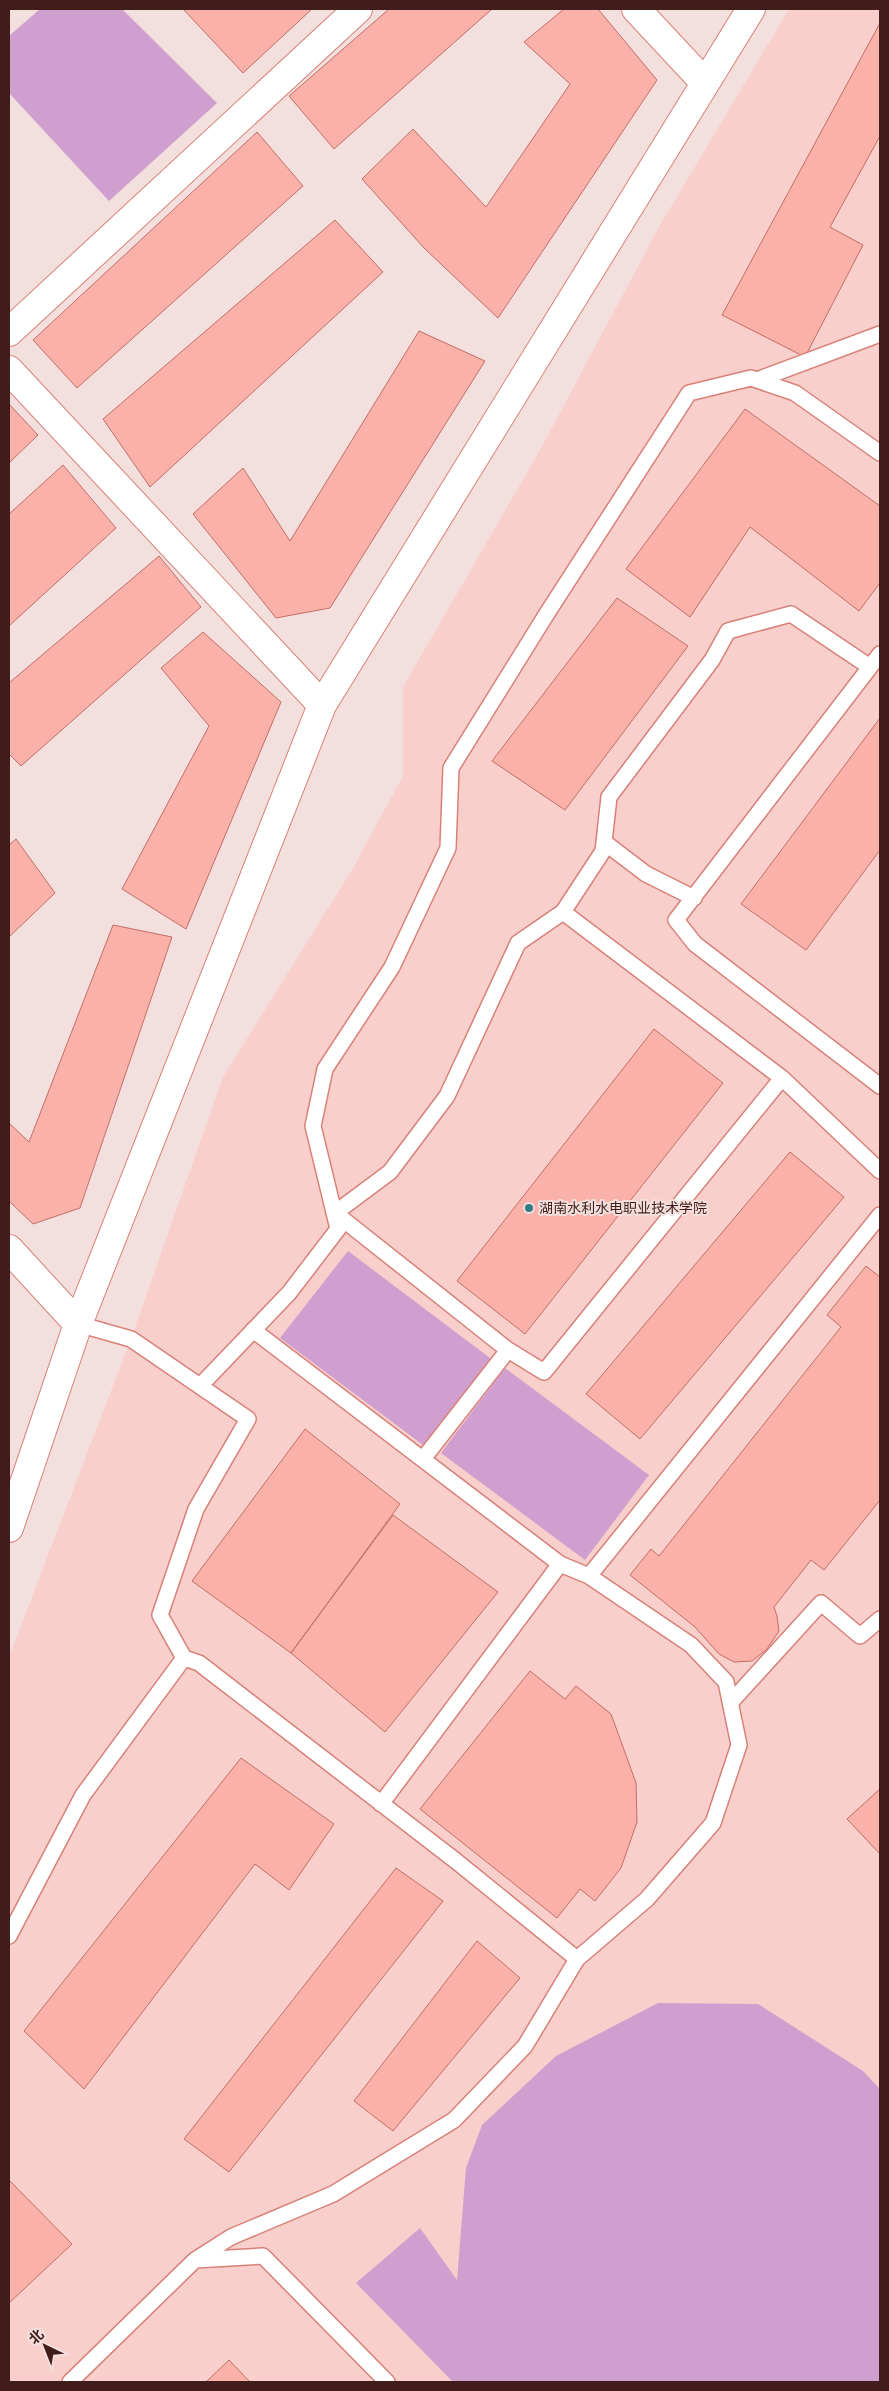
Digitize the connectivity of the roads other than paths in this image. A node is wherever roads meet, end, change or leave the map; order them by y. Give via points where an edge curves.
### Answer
1 (358, 9) edge
2 (636, 9) edge
3 (752, 9) edge
4 (705, 83) junction
5 (9, 332) edge
6 (880, 334) edge
7 (9, 370) edge
8 (757, 380) junction
9 (880, 454) edge
10 (880, 654) edge
11 (870, 667) junction
12 (322, 705) junction
13 (604, 842) junction
14 (694, 898) junction
15 (563, 912) junction
16 (782, 1078) junction
17 (880, 1086) edge
18 (880, 1170) edge
19 (335, 1213) junction
20 (880, 1215) edge
21 (9, 1249) edge
22 (78, 1324) junction
23 (253, 1330) junction
24 (508, 1350) junction
25 (200, 1386) junction
26 (423, 1459) junction
27 (9, 1528) edge
28 (560, 1564) junction
29 (589, 1576) junction
30 (880, 1619) edge
31 (184, 1658) junction
32 (731, 1702) junction
33 (380, 1804) junction
34 (9, 1936) edge
35 (577, 1959) junction
36 (195, 2260) junction
37 (70, 2382) edge
38 (387, 2382) edge

1 - 5 street
2 - 4 street
3 - 4 street
4 - 12 street
6 - 8 lane
7 - 12 street
8 - 9 lane via 795,393
8 - 19 lane via 751,378 689,393 451,768 448,848 392,967 325,1070 313,1126
10 - 11 lane
11 - 13 lane via 791,614 728,631 712,660 609,797
11 - 14 lane
12 - 22 street
13 - 14 lane via 646,874
13 - 15 lane via 603,851
14 - 17 lane via 676,920 695,944
15 - 16 lane
15 - 19 lane via 518,943 447,1096 390,1172
16 - 18 lane
16 - 24 lane via 544,1372
19 - 23 lane via 338,1229 289,1293
19 - 24 lane
20 - 29 lane
21 - 22 street
22 - 25 lane via 131,1339
22 - 27 street
23 - 25 lane
23 - 26 lane
24 - 26 lane
25 - 31 lane via 248,1419 196,1509 160,1615
26 - 28 lane
28 - 29 lane
28 - 33 lane
29 - 32 lane via 691,1645 726,1682
30 - 32 lane via 860,1636 821,1603
31 - 33 lane via 199,1663
31 - 34 lane via 83,1795
32 - 35 lane via 739,1745 713,1823 647,1899
33 - 35 lane
35 - 36 lane via 525,2046 454,2120 333,2194 231,2237
36 - 37 lane
36 - 38 lane via 263,2256

